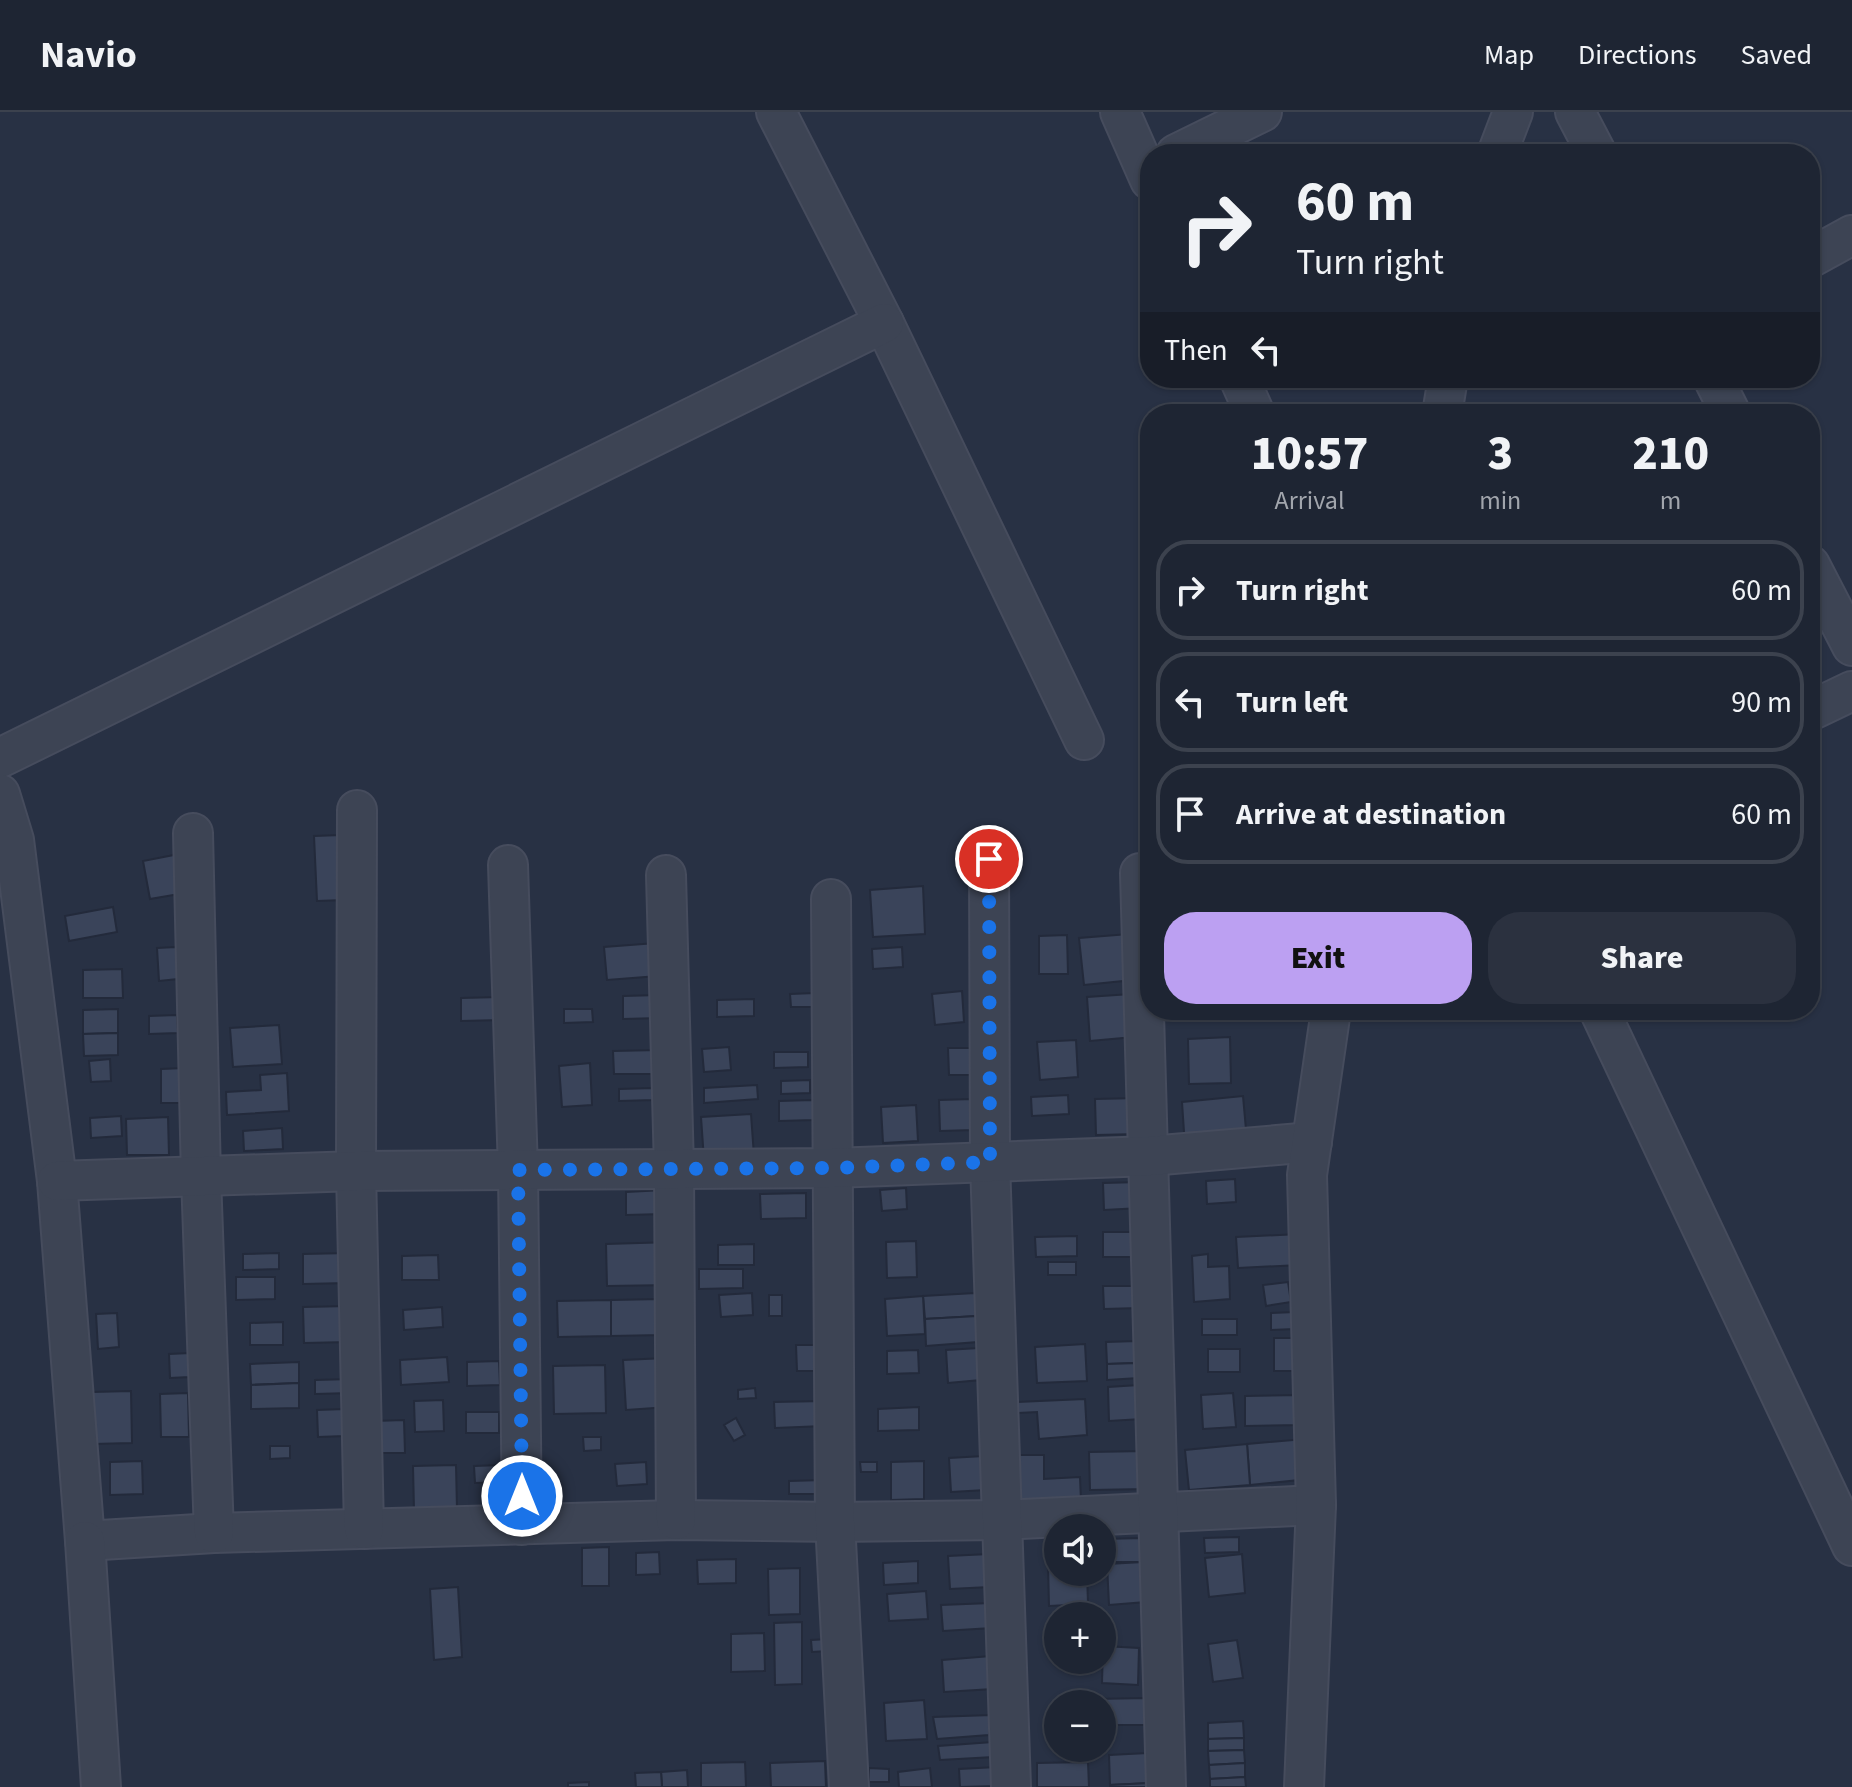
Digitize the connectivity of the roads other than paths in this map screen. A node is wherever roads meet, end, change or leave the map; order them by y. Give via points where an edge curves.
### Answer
1 (776, 112) edge
2 (1120, 112) edge
3 (1262, 112) edge
4 (1513, 112) edge
5 (1575, 112) edge
6 (1140, 144) edge
7 (1200, 144) edge
8 (1501, 144) edge
9 (1592, 144) edge
10 (1852, 235) edge
11 (1820, 253) edge
12 (884, 323) junction
13 (1820, 584) edge
14 (1852, 646) edge
15 (1852, 691) edge
16 (1820, 706) edge
17 (1084, 740) dead end
18 (0, 758) edge
19 (0, 794) edge
20 (357, 810) dead end
21 (193, 833) dead end
22 (989, 859) dead end
23 (508, 865) dead end
24 (666, 875) dead end
25 (831, 899) dead end
26 (1145, 1020) edge
27 (1330, 1020) edge
28 (1604, 1020) edge
29 (1312, 1142) junction
30 (1150, 1156) junction
31 (990, 1162) junction
32 (674, 1168) junction
33 (833, 1168) junction
34 (518, 1170) junction
35 (356, 1171) junction
36 (201, 1177) junction
37 (57, 1181) junction
38 (1316, 1505) junction
39 (1157, 1511) junction
40 (676, 1520) junction
41 (1000, 1520) junction
42 (835, 1522) junction
43 (522, 1525) junction
44 (364, 1529) junction
45 (214, 1533) junction
46 (85, 1541) junction
47 (1852, 1546) edge
48 (101, 1787) edge
49 (849, 1787) edge
50 (1011, 1787) edge
51 (1166, 1787) edge
52 (1304, 1787) edge

1 - 12 street
2 - 6 street
3 - 7 street
4 - 8 street
5 - 9 street
10 - 11 street
12 - 17 street
12 - 18 street
13 - 14 street
15 - 16 street
19 - 37 street via 14,840
20 - 35 street
21 - 36 street
22 - 31 street
23 - 34 street
24 - 32 street
25 - 33 street
26 - 30 street
27 - 29 street
28 - 47 street
29 - 30 street
29 - 38 street via 1307,1175
30 - 31 street
30 - 39 street
31 - 33 street
31 - 41 street
32 - 33 street
32 - 34 street
32 - 40 street
33 - 42 street
34 - 35 street
34 - 43 street
35 - 36 street
35 - 44 street
36 - 37 street
36 - 45 street
37 - 46 street
38 - 39 street
38 - 52 street
39 - 41 street
39 - 51 street
40 - 42 street
40 - 43 street
41 - 42 street
41 - 50 street
42 - 49 street
43 - 44 street
44 - 45 street
45 - 46 street
46 - 48 street

